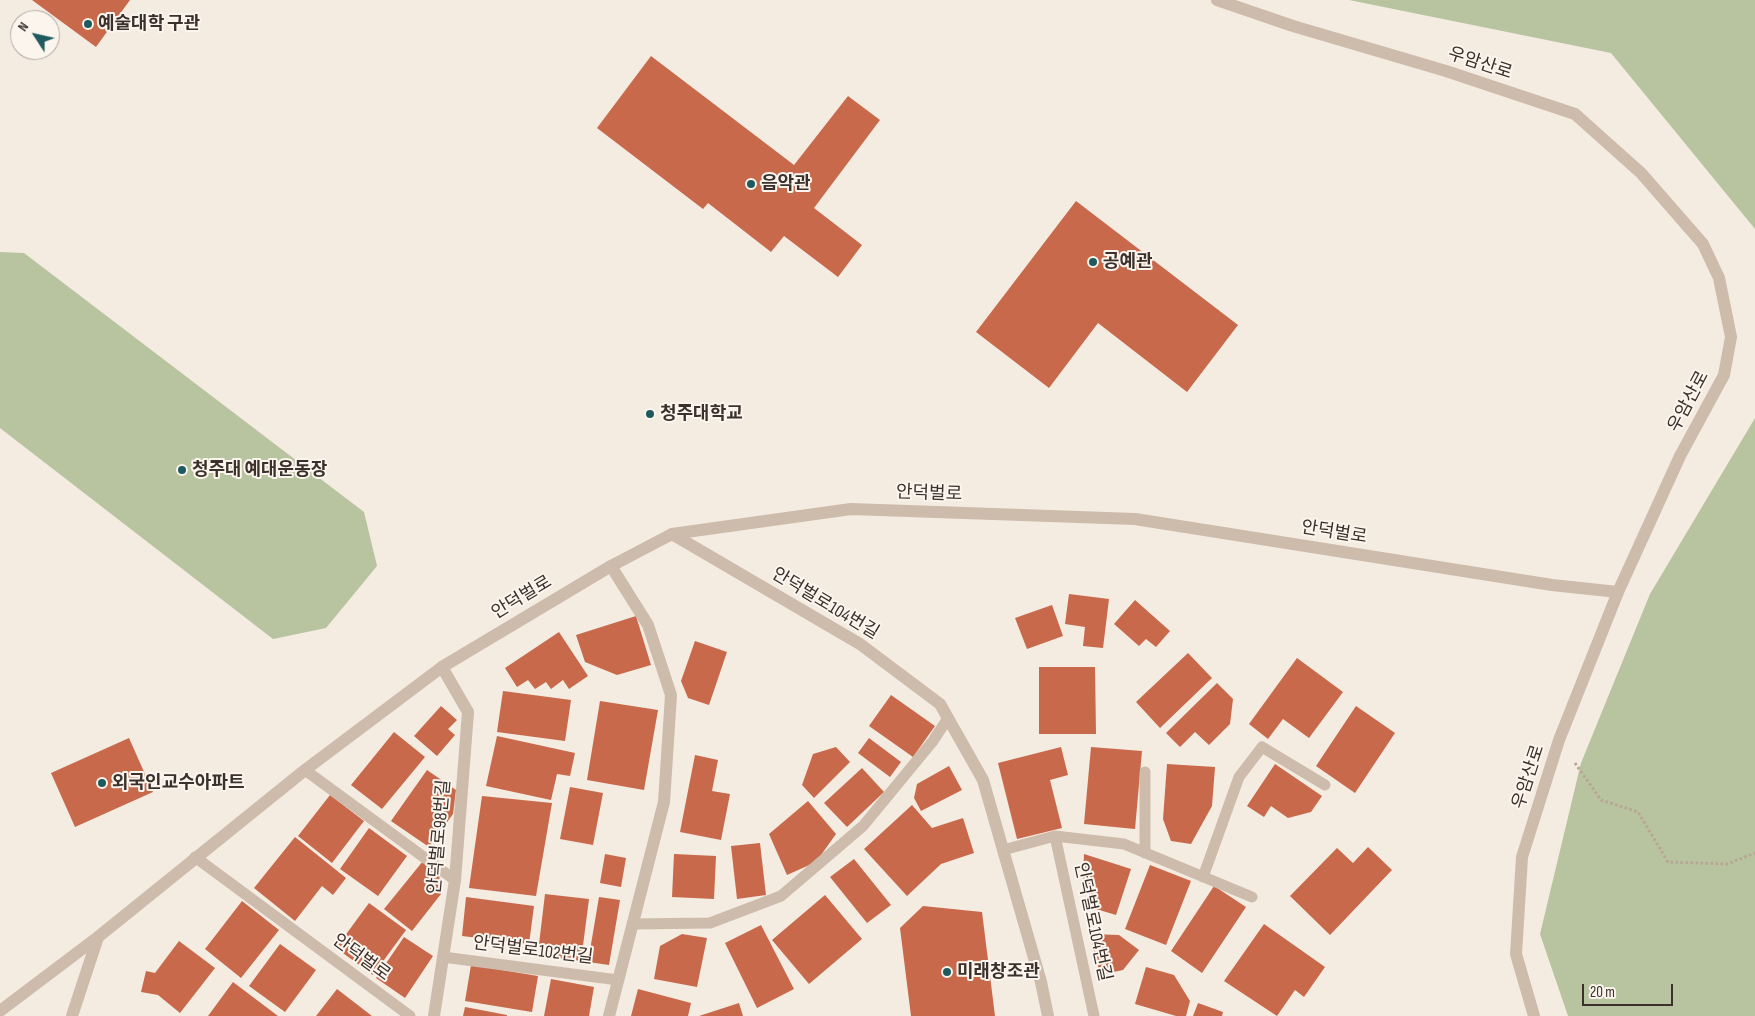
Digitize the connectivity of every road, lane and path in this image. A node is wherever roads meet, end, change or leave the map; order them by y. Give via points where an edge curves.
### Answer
1 (1217, 0) edge
2 (672, 534) junction
3 (611, 566) junction
4 (1618, 592) junction
5 (442, 667) junction
6 (948, 718) junction
7 (1559, 740) junction
8 (306, 770) junction
9 (1145, 772) dead end
10 (1325, 785) dead end
11 (1055, 836) junction
12 (1004, 850) junction
13 (1145, 853) junction
14 (1755, 853) edge
15 (195, 857) junction
16 (1203, 877) junction
17 (455, 880) junction
18 (1252, 897) dead end
19 (633, 924) junction
20 (98, 936) junction
21 (443, 957) junction
22 (618, 980) junction
23 (0, 1011) edge
24 (74, 1015) edge
25 (410, 1016) edge
26 (434, 1016) edge
27 (609, 1016) edge
28 (1048, 1016) edge
29 (1094, 1016) edge
30 (1534, 1016) edge

1 - 4 street, 우암산로 via 1575,114 1641,173 1703,244 1719,278 1731,337 1724,375 1680,456
2 - 3 street, 안덕벌로
2 - 4 street, 안덕벌로 via 851,509 1135,519 1552,585
2 - 6 street, 안덕벌로104번길 via 860,644 940,704
3 - 5 street, 안덕벌로
3 - 19 street via 648,625 671,695 664,802
4 - 7 street, 우암산로
5 - 8 street, 안덕벌로
5 - 17 street, 안덕벌로98번길 via 468,712
6 - 12 street, 안덕벌로104번길 via 983,780
6 - 19 lane via 863,826 781,896 710,923
7 - 14 path via 1601,800 1638,812 1668,862 1727,864
7 - 30 street, 우암산로 via 1522,857 1516,954
8 - 15 street, 안덕벌로
8 - 17 lane
9 - 13 lane
10 - 16 lane via 1262,747 1239,777
11 - 12 lane, 안덕벌로104번길
11 - 13 lane, 안덕벌로104번길 via 1124,844
11 - 29 lane, 안덕벌로104번길
12 - 28 street, 안덕벌로104번길
13 - 16 lane, 안덕벌로104번길
15 - 20 street, 안덕벌로
15 - 25 lane, 안덕벌로
16 - 18 lane, 안덕벌로104번길
17 - 21 street, 안덕벌로98번길
19 - 22 street
20 - 23 street, 안덕벌로
20 - 24 street
21 - 22 lane, 안덕벌로102번길
21 - 26 street, 안덕벌로98번길
22 - 27 street

